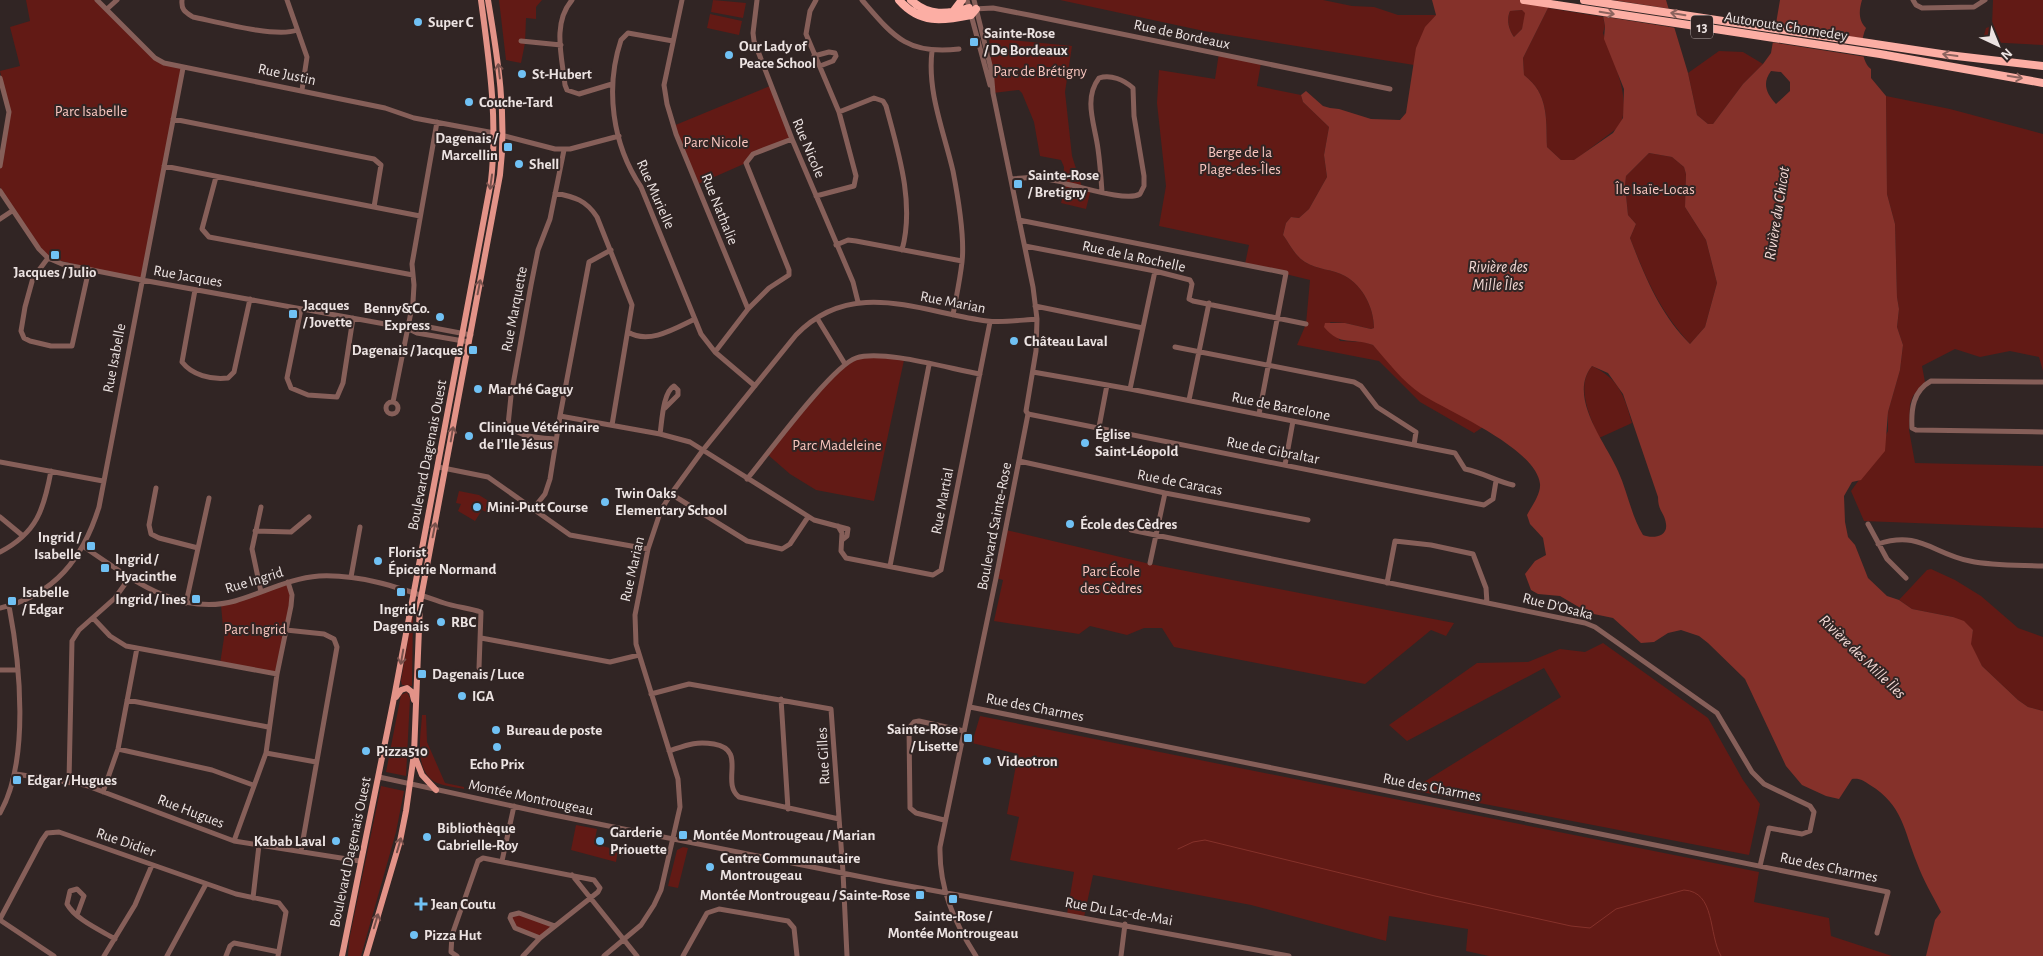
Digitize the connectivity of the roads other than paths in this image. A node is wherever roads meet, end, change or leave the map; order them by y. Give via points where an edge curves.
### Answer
1 (97, 0) edge
2 (117, 0) edge
3 (182, 0) edge
4 (287, 0) edge
5 (480, 0) edge
6 (488, 0) edge
7 (572, 0) edge
8 (682, 0) edge
9 (757, 0) edge
10 (816, 0) edge
11 (862, 0) edge
12 (899, 0) edge
13 (911, 0) edge
14 (962, 0) edge
15 (967, 0) edge
16 (974, 0) edge
17 (1524, 0) edge
18 (1584, 0) edge
19 (1913, 0) edge
20 (1985, 0) edge
21 (107, 10) junction
22 (972, 11) junction
23 (954, 12) junction
24 (298, 30) junction
25 (521, 41) dead end
26 (673, 41) junction
27 (562, 45) junction
28 (959, 49) dead end
29 (932, 52) junction
30 (814, 56) junction
31 (820, 66) junction
32 (2043, 66) edge
33 (183, 68) junction
34 (0, 78) edge
35 (2043, 83) edge
36 (612, 84) junction
37 (1390, 89) dead end
38 (302, 90) junction
39 (2, 91) edge
40 (839, 112) junction
41 (173, 119) junction
42 (437, 122) junction
43 (494, 134) junction
44 (619, 136) junction
45 (503, 137) junction
46 (792, 139) junction
47 (564, 150) junction
48 (1, 154) edge
49 (0, 166) edge
50 (164, 166) junction
51 (216, 176) junction
52 (1011, 178) junction
53 (0, 191) edge
54 (1102, 192) junction
55 (555, 193) junction
56 (816, 196) junction
57 (374, 207) junction
58 (12, 210) junction
59 (420, 216) junction
60 (0, 219) edge
61 (1019, 220) junction
62 (836, 245) junction
63 (1025, 246) junction
64 (611, 250) junction
65 (902, 250) junction
66 (48, 258) junction
67 (962, 261) junction
68 (89, 269) junction
69 (1155, 271) junction
70 (413, 275) junction
71 (142, 280) junction
72 (195, 290) junction
73 (250, 300) junction
74 (858, 302) junction
75 (1209, 303) junction
76 (1035, 306) junction
77 (301, 308) junction
78 (748, 309) junction
79 (953, 315) junction
80 (353, 318) junction
81 (695, 318) junction
82 (817, 318) junction
83 (1278, 318) junction
84 (1037, 319) junction
85 (990, 322) junction
86 (1306, 324) dead end
87 (408, 328) junction
88 (1143, 328) junction
89 (628, 332) junction
90 (462, 337) junction
91 (470, 338) junction
92 (1175, 347) dead end
93 (715, 352) junction
94 (1200, 352) junction
95 (845, 364) junction
96 (929, 365) junction
97 (1267, 366) junction
98 (1033, 372) junction
99 (980, 374) junction
100 (2043, 382) edge
101 (1107, 385) junction
102 (755, 386) junction
103 (1130, 389) junction
104 (1189, 400) junction
105 (393, 402) dead end
106 (665, 408) dead end
107 (1028, 414) junction
108 (1259, 414) junction
109 (560, 416) junction
110 (1293, 421) junction
111 (612, 425) junction
112 (1099, 427) junction
113 (2043, 432) edge
114 (660, 434) junction
115 (556, 438) junction
116 (1414, 445) junction
117 (703, 450) junction
118 (1019, 461) junction
119 (0, 462) edge
120 (1286, 465) junction
121 (438, 467) junction
122 (445, 468) junction
123 (51, 471) junction
124 (747, 479) junction
125 (103, 481) junction
126 (1496, 481) junction
127 (1513, 485) dead end
128 (156, 488) dead end
129 (1165, 493) junction
130 (671, 494) junction
131 (209, 498) dead end
132 (261, 507) dead end
133 (533, 509) junction
134 (309, 516) dead end
135 (808, 516) junction
136 (0, 517) edge
137 (1308, 520) dead end
138 (1868, 524) dead end
139 (360, 527) dead end
140 (1131, 530) dead end
141 (255, 531) junction
142 (23, 536) junction
143 (1156, 536) junction
144 (1878, 544) junction
145 (84, 547) junction
146 (198, 548) junction
147 (648, 549) junction
148 (0, 552) edge
149 (1150, 563) dead end
150 (890, 566) junction
151 (2043, 566) edge
152 (130, 577) junction
153 (351, 577) junction
154 (1906, 578) dead end
155 (288, 582) junction
156 (1387, 583) junction
157 (261, 592) junction
158 (414, 592) junction
159 (422, 595) junction
160 (186, 603) junction
161 (1487, 603) junction
162 (9, 606) junction
163 (0, 608) edge
164 (94, 619) junction
165 (286, 630) junction
166 (481, 638) junction
167 (137, 648) junction
168 (639, 655) junction
169 (480, 668) dead end
170 (0, 670) edge
171 (18, 670) junction
172 (277, 674) junction
173 (651, 694) junction
174 (781, 699) junction
175 (127, 700) junction
176 (393, 702) junction
177 (970, 707) junction
178 (416, 710) junction
179 (268, 727) junction
180 (964, 731) junction
181 (118, 749) junction
182 (669, 751) junction
183 (266, 753) junction
184 (414, 754) junction
185 (316, 762) junction
186 (16, 774) junction
187 (379, 777) junction
188 (69, 781) junction
189 (411, 785) junction
190 (254, 786) junction
191 (436, 790) junction
192 (103, 792) junction
193 (3, 802) edge
194 (514, 806) junction
195 (788, 809) junction
196 (0, 813) edge
197 (839, 819) junction
198 (944, 820) junction
199 (674, 839) junction
200 (234, 841) junction
201 (259, 845) junction
202 (301, 850) junction
203 (360, 861) junction
204 (502, 861) junction
205 (152, 865) junction
206 (1760, 866) junction
207 (843, 872) junction
208 (572, 875) junction
209 (206, 884) junction
210 (944, 892) junction
211 (253, 898) junction
212 (590, 898) junction
213 (77, 915) junction
214 (0, 920) edge
215 (1125, 924) junction
216 (555, 926) junction
217 (1877, 933) dead end
218 (540, 938) junction
219 (115, 939) junction
220 (624, 940) junction
221 (278, 954) edge
222 (54, 956) edge
223 (104, 956) edge
224 (167, 956) edge
225 (226, 956) edge
226 (342, 956) edge
227 (366, 956) edge
228 (457, 956) edge
229 (523, 956) edge
230 (604, 956) edge
231 (636, 956) edge
232 (683, 956) edge
233 (797, 956) edge
234 (846, 956) edge
235 (976, 956) edge
236 (1121, 956) edge
237 (1289, 956) edge

1 - 21 street, Rue Justin
2 - 21 street
3 - 24 street via 184,12 193,17 274,32
4 - 24 street
5 - 43 main road, Boulevard Dagenais Ouest via 493,92
45 -> 6 main road, Boulevard Dagenais Ouest via 501,84
7 - 27 street via 562,14
8 - 26 street, Rue Nathalie
9 - 46 street, Rue Nicole via 752,33 754,41
10 - 30 street via 810,11 806,34
11 - 29 street via 900,40
12 - 22 highway via 914,14 927,19 942,21
13 - 23 highway via 931,12
14 - 23 highway
15 - 22 street, Boulevard Sainte-Rose
16 - 22 street, Boulevard Sainte-Rose
17 -> 35 highway, Autoroute Chomedey / 13 via 1880,54
32 -> 18 highway, Autoroute Chomedey / 13
19 - 20 street via 1922,8 1974,7
21 - 33 street, Rue Justin via 155,58
22 - 23 highway
22 - 37 street, Rue de Bordeaux via 988,8 1029,15
22 - 52 street, Boulevard Sainte-Rose
24 - 38 street via 307,57
25 - 27 street
26 - 36 street, Rue Murielle via 625,34 620,40
26 - 78 street, Rue Nathalie via 664,85 669,112
27 - 36 street via 564,84 571,93 579,94
28 - 29 street
29 - 67 street via 930,79 953,173
30 - 31 street
30 - 31 street via 835,53 833,61
31 - 40 street
33 - 38 street, Rue Justin
33 - 41 street, Rue Isabelle
34 - 39 street
36 - 44 street, Rue Murielle via 612,105
38 - 42 street, Rue Justin
39 - 48 street via 9,112
40 - 56 street via 856,184
40 - 65 street via 874,98 886,106 903,175 907,228
41 - 50 street, Rue Isabelle
41 - 57 street via 374,159 380,164
42 - 43 street, Rue Justin
42 - 59 street
43 - 45 street
43 -> 90 main road, Boulevard Dagenais Ouest via 491,181
44 - 47 street
44 - 81 street, Rue Murielle via 631,173 641,187
45 - 47 street
91 -> 45 main road, Boulevard Dagenais Ouest via 498,187
46 - 56 street, Rue Nicole
46 - 78 street via 754,154 746,163 789,270 785,279 769,288
47 - 55 street, Rue Marquette
48 - 49 street
50 - 51 street
50 - 71 street, Rue Isabelle
51 - 57 street
51 - 70 street via 202,229 209,237
52 - 54 street via 1036,177
52 - 61 street, Boulevard Sainte-Rose
53 - 58 street
54 - 54 street via 1137,196 1144,186 1134,116 1134,88 1125,81 1105,76 1092,86 1091,102
55 - 64 street via 590,205
55 - 115 street, Rue Marquette via 531,285 508,425 515,432
56 - 62 street, Rue Nicole
57 - 59 street
58 - 60 street
58 - 66 street
59 - 70 street
61 - 63 street, Boulevard Sainte-Rose
61 - 83 street via 1286,273
62 - 65 street via 848,240
62 - 74 street, Rue Nicole via 853,282
63 - 69 street, Rue de la Rochelle
63 - 76 street, Boulevard Sainte-Rose
64 - 89 street via 632,305
64 - 109 street via 589,262
65 - 67 street
66 - 68 street, Rue Jacques
66 - 68 street via 33,278 21,332 24,338 44,345 72,346
67 - 79 street
68 - 71 street, Rue Jacques
69 - 75 street, Rue de la Rochelle via 1190,280 1189,299
69 - 88 street
70 - 87 street via 413,302
71 - 72 street, Rue Jacques
71 - 125 street, Rue Isabelle
72 - 73 street, Rue Jacques
72 - 73 street via 182,362 189,371 208,377 228,378 234,372
73 - 77 street, Rue Jacques
74 - 79 street, Rue Marian via 884,301
74 - 82 street, Rue Marian
75 - 83 street, Rue de la Rochelle
75 - 94 street
76 - 84 street, Boulevard Sainte-Rose
76 - 88 street
77 - 80 street, Rue Jacques
77 - 80 street via 287,378 291,388 308,395 337,397 349,354
78 - 93 street
79 - 85 street, Rue Marian
80 - 87 street, Rue Jacques
81 - 89 street via 650,337 637,337
81 - 93 street, Rue Murielle via 701,334
82 - 95 street
82 - 102 street, Rue Marian via 796,335
83 - 86 street, Rue de la Rochelle
83 - 97 street
84 - 85 street, Rue Marian
84 - 98 street, Boulevard Sainte-Rose
85 - 99 street, Rue Martial
87 - 90 street, Rue Jacques
87 - 105 street
88 - 103 street
89 - 111 street
90 - 91 street, Rue Jacques
90 - 121 main road, Boulevard Dagenais Ouest
122 -> 91 main road, Boulevard Dagenais Ouest
92 - 94 street
93 - 102 street, Rue Murielle
94 - 97 street
94 - 104 street
95 - 96 street via 856,358 877,355
95 - 124 street via 826,382
96 - 99 street
96 - 150 street
97 - 108 street
97 - 116 street via 1342,379 1361,386 1377,407 1416,432
98 - 101 street, Rue de Barcelone
98 - 107 street, Boulevard Sainte-Rose
99 - 150 street, Rue Martial via 941,570 933,575
100 - 113 street via 1930,382 1913,401 1914,430
101 - 103 street, Rue de Barcelone
101 - 112 street
102 - 117 street, Rue Marian
103 - 104 street, Rue de Barcelone
104 - 108 street, Rue de Barcelone
106 - 114 street
107 - 112 street, Rue de Gibraltar
107 - 118 street, Boulevard Sainte-Rose
108 - 110 street, Rue de Barcelone
109 - 111 street, Rue Martial
109 - 115 street
110 - 116 street, Rue de Barcelone
110 - 120 street
111 - 114 street, Rue Martial
112 - 120 street, Rue de Gibraltar
114 - 117 street, Rue Martial via 690,442
115 - 133 street via 550,479 545,494
116 - 126 street, Rue de Barcelone via 1455,453 1465,469 1489,474
117 - 124 street, Rue Martial
117 - 130 street, Rue Marian
118 - 129 street, Rue de Caracas
118 - 177 street, Boulevard Sainte-Rose
119 - 123 street
120 - 126 street, Rue de Gibraltar via 1484,505 1493,498
121 - 122 street
121 - 158 main road, Boulevard Dagenais Ouest
122 - 133 street via 488,477
159 -> 122 main road, Boulevard Dagenais Ouest
123 - 125 street
123 - 142 street via 38,519
124 - 135 street, Rue Martial
125 - 145 street, Rue Isabelle via 99,507
126 - 127 street, Rue de Barcelone
128 - 146 street via 150,534
129 - 137 street, Rue de Caracas
129 - 143 street
130 - 135 street via 747,541 782,549 790,544
130 - 147 street, Rue Marian via 661,510
131 - 146 street
132 - 141 street
133 - 147 street via 570,535
134 - 141 street via 290,532
135 - 150 street, Rue Martial via 838,526 842,533 841,551 846,558
136 - 142 street
138 - 144 street
139 - 153 street
140 - 143 street, Rue D'Osaka
141 - 157 street via 253,562
142 - 148 street
143 - 149 street
143 - 156 street, Rue D'Osaka
144 - 151 street via 1896,540 1918,541 1969,561
144 - 154 street via 1886,559
145 - 152 street, Rue Ingrid
145 - 162 street, Rue Isabelle via 50,584
146 - 160 street
147 - 168 street, Rue Marian via 635,615
152 - 160 street, Rue Ingrid via 155,592
152 - 164 street
153 - 155 street, Rue Ingrid via 318,576
153 - 158 street, Rue Ingrid
155 - 157 street, Rue Ingrid
155 - 165 street via 292,600
156 - 161 street, Rue D'Osaka
156 - 161 street via 1395,541 1431,545 1473,554 1486,588
157 - 160 street, Rue Ingrid via 210,605
158 - 159 street, Rue Ingrid
158 -> 176 main road, Boulevard Dagenais Ouest
159 - 166 street, Rue Ingrid via 481,612
159 - 178 main road, Boulevard Dagenais Ouest
161 - 206 street, Rue D'Osaka via 1595,627 1717,713 1752,772 1764,784 1800,800 1814,812 1810,831 1802,834 1769,828
162 - 163 street, Rue Isabelle
162 - 171 street
164 - 167 street via 116,641
164 - 188 street via 79,630 72,642
165 - 172 street
165 - 185 street via 324,634 334,639 336,647
166 - 168 street via 610,662
166 - 169 street
167 - 172 street
167 - 175 street
168 - 173 street, Rue Marian
170 - 171 street
171 - 186 street
172 - 179 street
173 - 174 street, Rue Gilles via 689,684
173 - 182 street, Rue Marian
174 - 195 street
174 - 197 street, Rue Gilles via 826,707 833,712
175 - 179 street
175 - 181 street
176 - 178 main road via 401,690 407,688 412,692
176 - 187 main road, Boulevard Dagenais Ouest
177 - 180 street, Boulevard Sainte-Rose
177 - 206 street, Rue des Charmes
178 - 184 main road, Boulevard Dagenais Ouest
179 - 183 street
180 - 198 street, Boulevard Sainte-Rose
180 - 198 street via 919,722 914,722 909,728 910,808 916,813
181 - 190 street via 212,770
181 - 192 street
182 - 195 street via 698,742 728,748 736,795
182 - 199 street, Rue Marian via 680,792
183 - 185 street
183 - 190 street
184 - 189 main road, Boulevard Dagenais Ouest
184 - 191 main road via 422,775
185 - 202 street
186 - 188 street, Rue Hugues
186 - 193 street
187 - 189 street, Montée Montrougeau
187 - 203 main road, Boulevard Dagenais Ouest
188 - 192 street, Rue Hugues
189 - 191 street, Montée Montrougeau
227 -> 189 main road, Boulevard Dagenais Ouest via 402,834
190 - 200 street
191 - 194 street, Montée Montrougeau
192 - 200 street, Rue Hugues
193 - 196 street
194 - 199 street, Montée Montrougeau
194 - 204 street
195 - 197 street
197 - 207 street, Rue Gilles
198 - 210 street, Boulevard Sainte-Rose via 940,865
199 - 207 street, Montée Montrougeau
199 - 220 street, Rue Marian via 654,905 641,925
200 - 201 street, Rue Hugues
201 - 202 street, Rue Hugues
201 - 211 street
202 - 203 street, Rue Hugues
203 - 226 main road, Boulevard Dagenais Ouest
204 - 208 street
204 - 228 street via 483,858 478,862 452,935 451,952
205 - 209 street, Rue Didier
205 - 214 street, Rue Didier via 59,832 47,833
205 - 219 street via 135,905
206 - 217 street, Rue des Charmes via 1888,892
207 - 210 street, Montée Montrougeau
207 - 234 street, Rue Gilles
208 - 212 street
208 - 212 street via 594,880 600,888
209 - 211 street, Rue Didier
209 - 224 street
210 - 215 street, Rue Du Lac-de-Mai
210 - 235 street, Boulevard Sainte-Rose via 960,930
211 - 221 street, Rue Didier via 280,902 286,912
212 - 216 street
212 - 220 street
213 - 213 street via 84,896 77,889 70,892 67,904
213 - 219 street
214 - 222 street
215 - 236 street
215 - 237 street, Rue Du Lac-de-Mai
216 - 218 street
216 - 218 street via 519,913 511,915 515,928
218 - 229 street
219 - 223 street
220 - 230 street, Rue Marian
220 - 231 street
221 - 225 street via 234,943
232 - 233 street via 707,914 719,909 788,921 794,928

